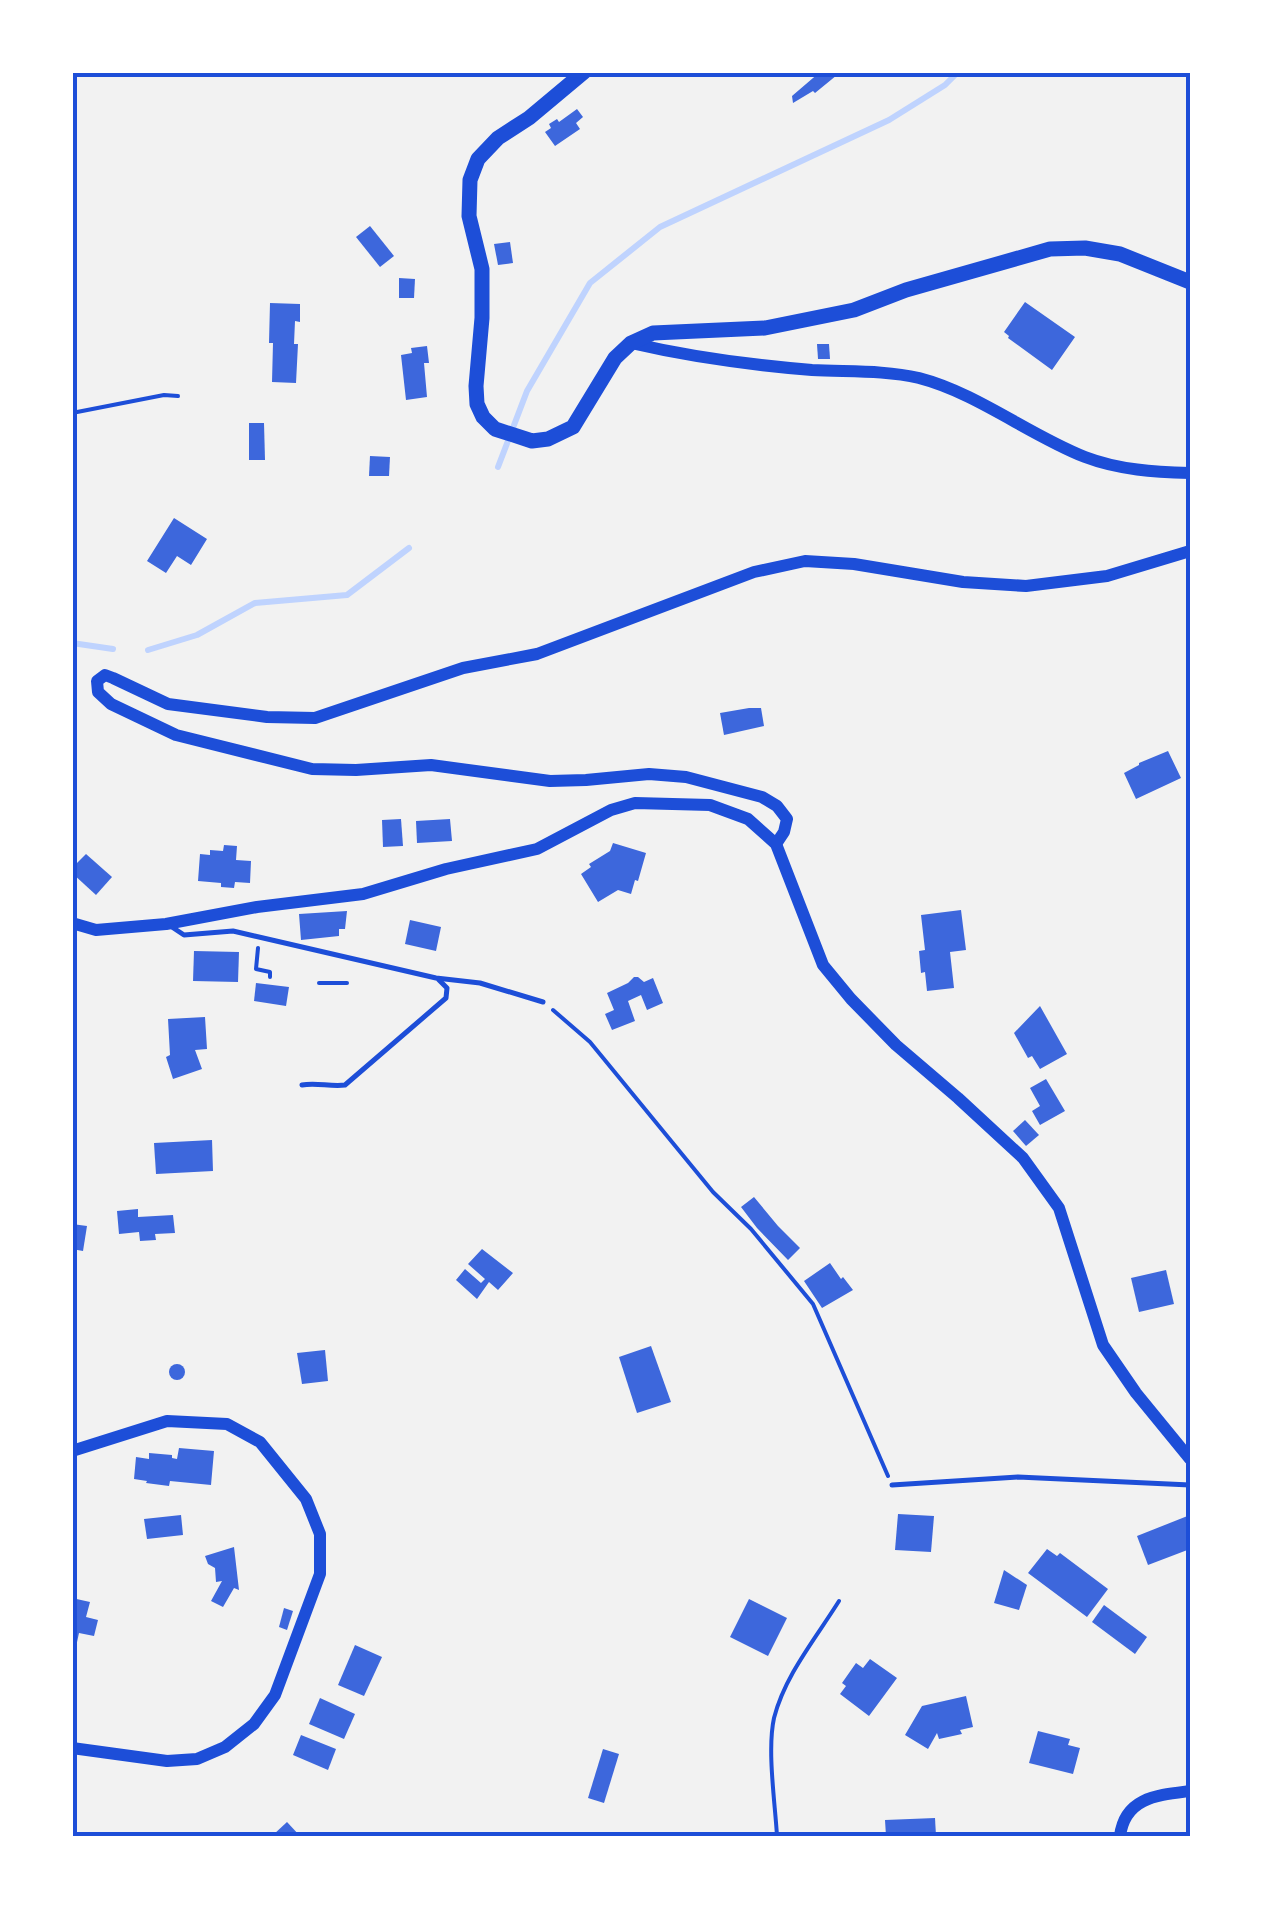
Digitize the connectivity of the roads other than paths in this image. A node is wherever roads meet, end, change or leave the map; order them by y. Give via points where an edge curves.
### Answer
1 (584, 72) edge
2 (1190, 282) edge
3 (631, 342) junction
4 (1190, 473) edge
5 (1190, 551) edge
6 (776, 844) junction
7 (72, 923) edge
8 (166, 924) junction
9 (436, 978) junction
10 (543, 1002) road end
11 (302, 1085) dead end
12 (72, 1450) edge
13 (1190, 1459) edge
14 (892, 1484) road end
15 (1190, 1485) edge
16 (72, 1748) edge
17 (1190, 1791) edge
18 (1120, 1836) edge

1 - 3 main road via 498,138 470,180 482,270 476,386 482,417 532,441 573,427
2 - 3 main road via 1120,254 1050,248 854,310 765,328 653,333
3 - 4 street via 686,356 922,379 1086,458 1148,472
5 - 6 street via 1107,576 1026,586 805,561 754,572 537,654 463,668 315,718 168,704 105,675 97,681 111,704 176,735 312,769 431,765 550,781 686,777 777,806 787,820
6 - 8 street via 748,819 710,805 635,803 537,848 363,894
6 - 13 street via 823,965 850,1000 1022,1158 1058,1208 1103,1345
7 - 8 street via 96,930
8 - 9 lane via 184,935 234,932
9 - 10 lane
9 - 11 lane via 447,988 446,998 345,1085
12 - 16 street via 167,1421 228,1424 260,1442 306,1498 320,1534 320,1574 275,1696 225,1747 197,1759 167,1761
14 - 15 lane via 1018,1477
17 - 18 street via 1138,1803

